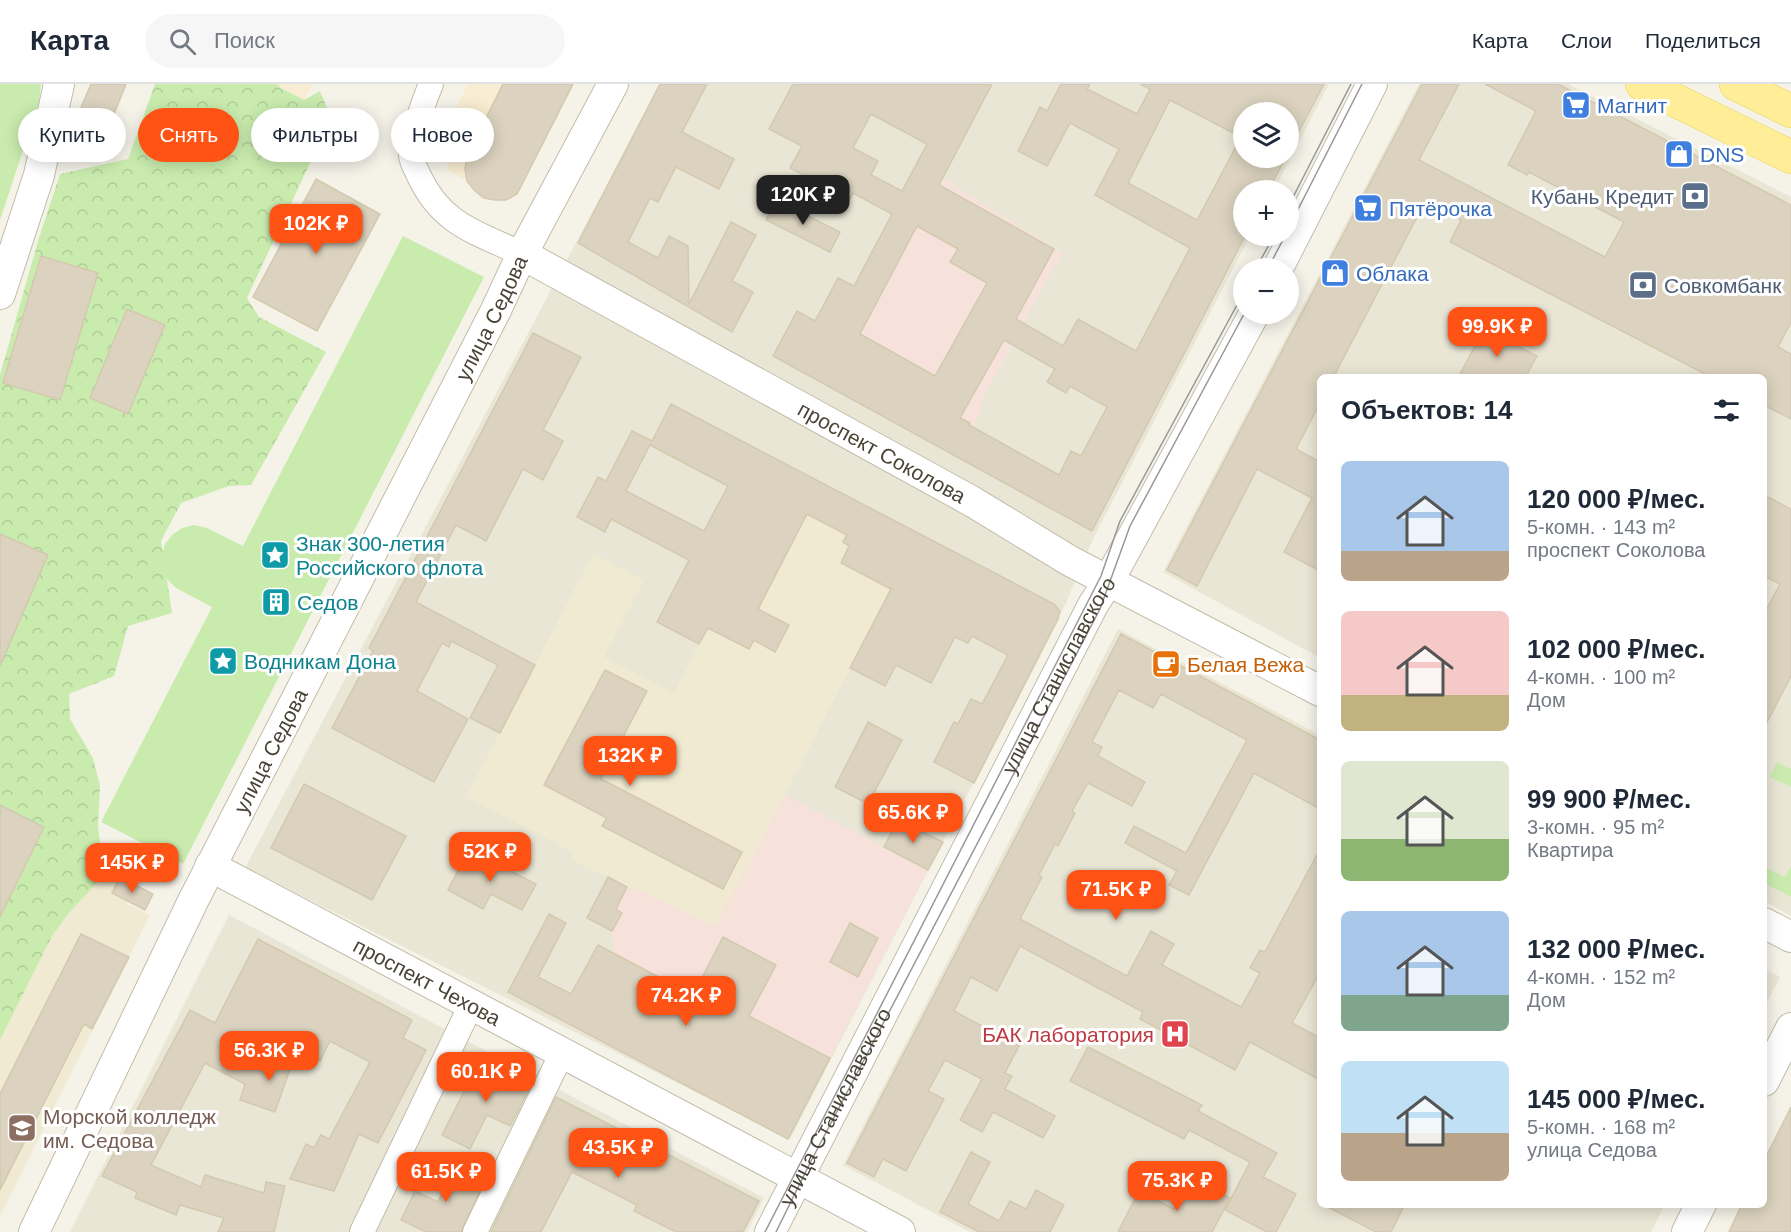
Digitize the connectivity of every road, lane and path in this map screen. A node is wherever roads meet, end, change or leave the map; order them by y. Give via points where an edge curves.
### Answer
1 (59, 84) edge
2 (431, 84) edge
3 (613, 84) edge
4 (1372, 84) edge
5 (1642, 84) edge
6 (1736, 84) edge
7 (1789, 106) edge
8 (1791, 157) edge
9 (522, 254) junction
10 (1283, 258) edge
11 (0, 294) edge
12 (1249, 324) edge
13 (1109, 580) junction
14 (1317, 688) edge
15 (210, 866) junction
16 (1767, 925) edge
17 (1791, 937) edge
18 (471, 1005) junction
19 (1791, 1028) edge
20 (562, 1053) junction
21 (1767, 1075) edge
22 (797, 1177) junction
23 (1699, 1208) edge
24 (34, 1232) edge
25 (362, 1232) edge
26 (476, 1232) edge
27 (770, 1232) edge
28 (900, 1232) edge
29 (1687, 1232) edge

1 - 11 street via 39,175
2 - 9 street, проспект Соколова via 421,107 411,157 426,190 443,213 465,228
3 - 9 street, улица Седова
4 - 10 street
5 - 8 main road
6 - 7 main road
9 - 13 street, проспект Соколова
9 - 15 street, улица Седова
12 - 13 street, улица Станиславского
13 - 14 street, проспект Соколова
13 - 22 street, улица Станиславского
15 - 18 street, проспект Чехова
15 - 24 street, улица Седова
16 - 17 street
18 - 20 street, проспект Чехова
18 - 25 street
19 - 21 street
20 - 22 street, проспект Чехова
20 - 26 street
22 - 27 street, улица Станиславского
22 - 28 street, проспект Чехова
23 - 29 street

